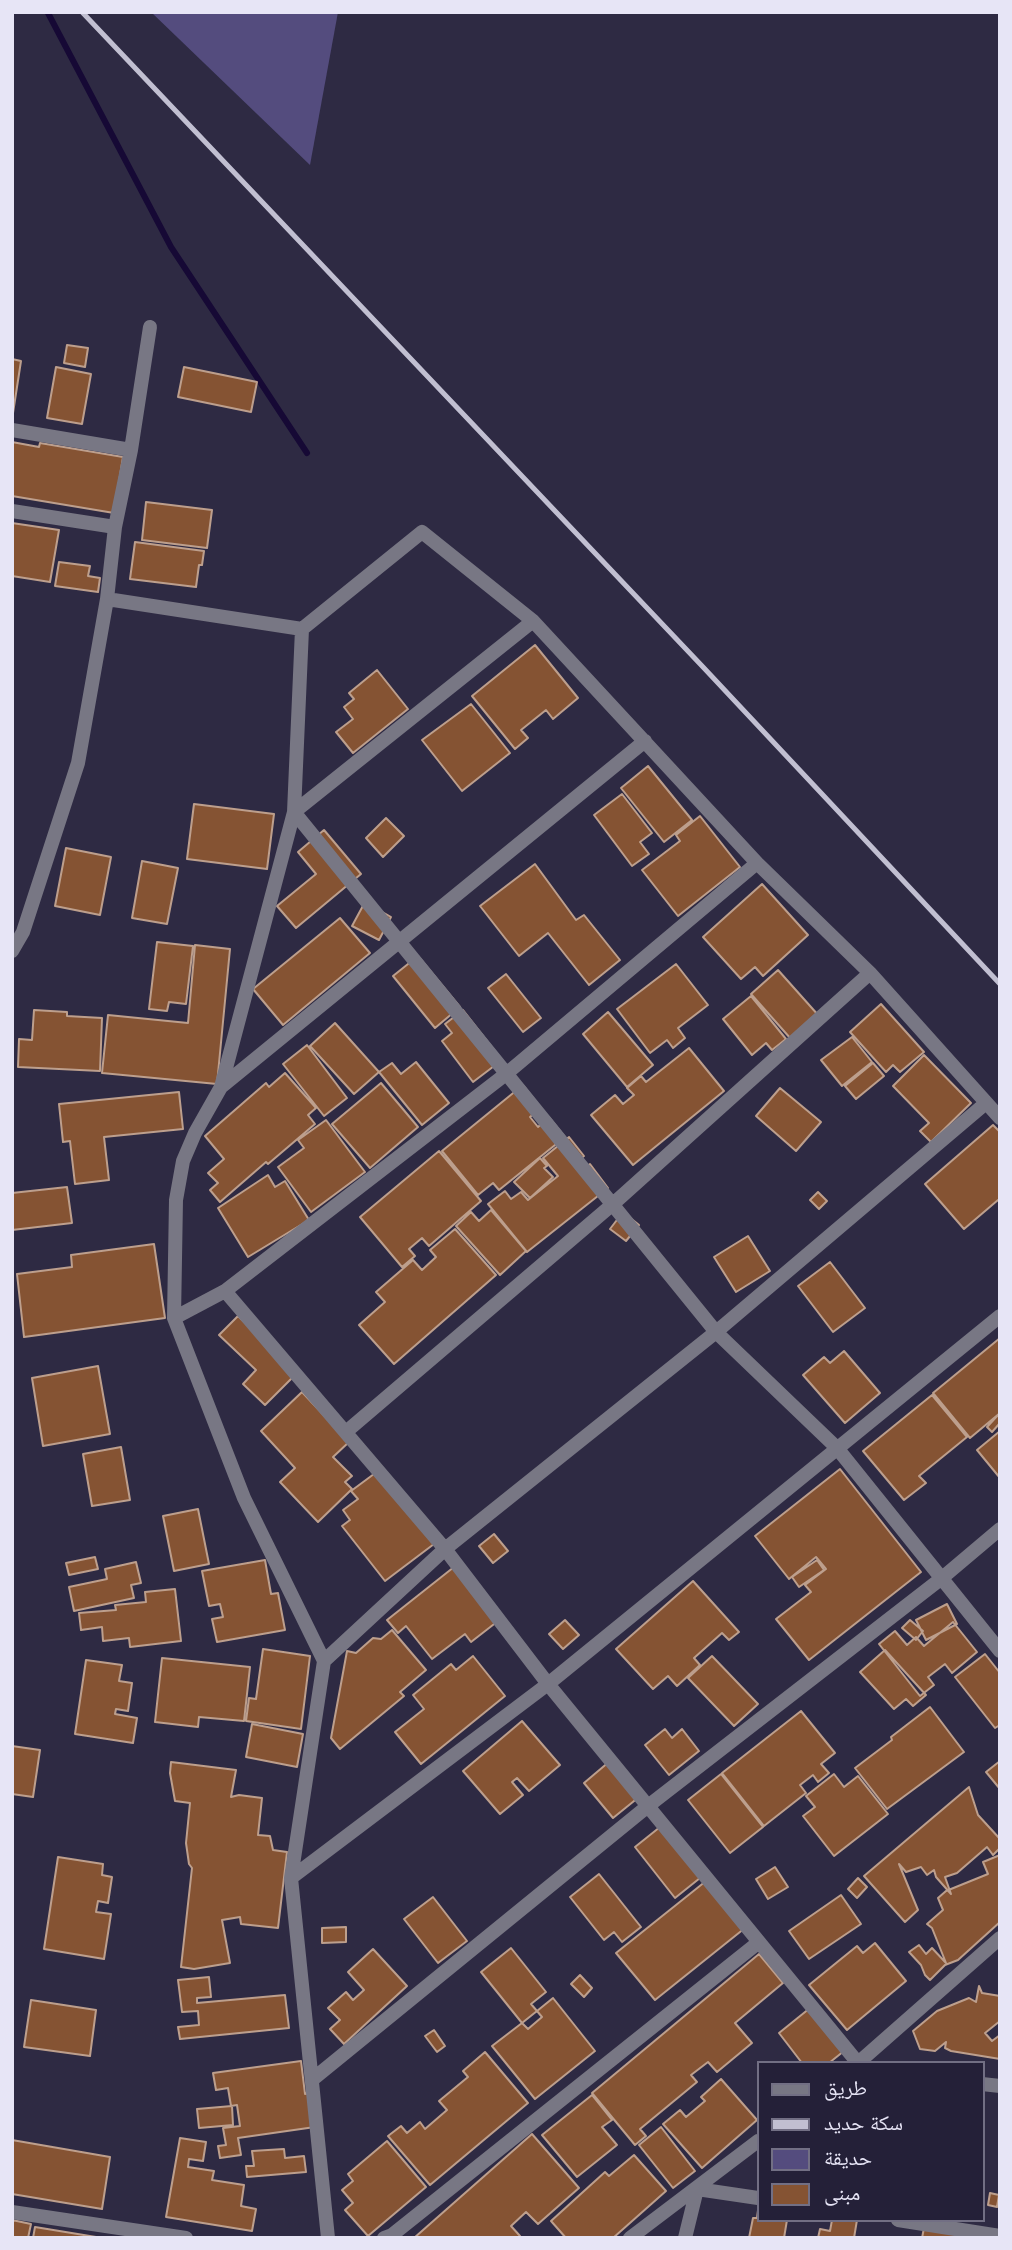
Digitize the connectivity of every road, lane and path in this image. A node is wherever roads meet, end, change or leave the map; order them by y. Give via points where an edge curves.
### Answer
1 (150, 327) dead end
2 (12, 430) edge
3 (131, 450) junction
4 (12, 511) edge
5 (115, 527) junction
6 (107, 598) junction
7 (533, 621) junction
8 (302, 629) junction
9 (645, 741) junction
10 (294, 812) junction
11 (757, 863) junction
12 (400, 942) junction
13 (12, 951) edge
14 (870, 973) junction
15 (506, 1073) junction
16 (221, 1087) junction
17 (986, 1102) junction
18 (1000, 1118) edge
19 (613, 1204) junction
20 (225, 1291) junction
21 (1000, 1316) edge
22 (174, 1318) junction
23 (716, 1332) junction
24 (347, 1431) junction
25 (837, 1448) junction
26 (1000, 1528) edge
27 (445, 1549) junction
28 (942, 1578) junction
29 (1000, 1651) edge
30 (324, 1661) junction
31 (548, 1685) junction
32 (648, 1806) junction
33 (291, 1878) junction
34 (1000, 1938) edge
35 (759, 1942) junction
36 (856, 2061) edge
37 (860, 2061) edge
38 (313, 2078) junction
39 (757, 2142) edge
40 (697, 2189) junction
41 (757, 2199) edge
42 (12, 2212) edge
43 (911, 2222) edge
44 (1000, 2236) edge
45 (186, 2238) edge
46 (328, 2238) edge
47 (384, 2238) edge
48 (630, 2238) edge
49 (685, 2238) edge

1 - 3 street
2 - 3 street
3 - 5 street
4 - 5 street
5 - 6 street
6 - 8 street
6 - 13 street via 78,763 23,932
7 - 8 street via 422,532
7 - 9 street
7 - 10 street
8 - 10 street
9 - 11 street
9 - 12 street
10 - 12 street
10 - 16 street
11 - 14 street
11 - 15 street
12 - 15 street
12 - 16 street
14 - 17 street
14 - 19 street
15 - 19 street
15 - 20 street
16 - 22 street via 183,1161 176,1200
17 - 18 street
17 - 23 street
19 - 23 street
19 - 24 street
20 - 22 street
20 - 24 street
21 - 25 street
22 - 30 street via 244,1498
23 - 25 street
23 - 27 street
24 - 27 street
25 - 28 street
25 - 31 street
26 - 28 street
27 - 30 street
27 - 31 street
28 - 29 street
28 - 32 street
30 - 33 street
31 - 32 street
31 - 33 street
32 - 35 street
32 - 38 street
33 - 38 street
34 - 37 street
35 - 36 street
35 - 47 street
38 - 46 street
39 - 40 street
40 - 41 street
40 - 48 street
40 - 49 street
42 - 45 street
43 - 44 street

